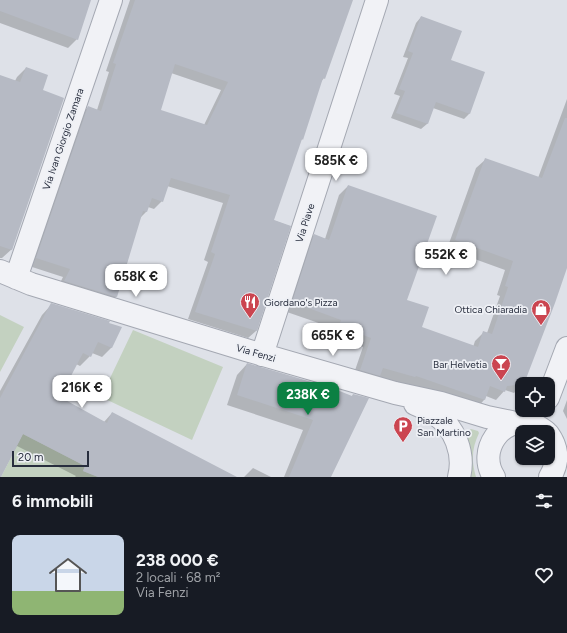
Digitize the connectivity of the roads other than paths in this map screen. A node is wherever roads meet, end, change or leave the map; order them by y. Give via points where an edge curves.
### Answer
1 (111, 0) edge
2 (377, 0) edge
3 (8, 274) edge
4 (567, 348) edge
5 (262, 354) junction
6 (555, 380) edge
7 (395, 393) junction
8 (530, 417) edge
9 (520, 423) junction
10 (535, 425) edge
11 (555, 445) edge
12 (567, 474) edge
13 (459, 477) edge
14 (494, 477) edge
15 (550, 477) edge
16 (559, 477) edge

1 - 3 street, Via Ivan Giorgio Zamara
2 - 5 street, Via Piave
3 - 5 street, Via Fenzi via 31,284
4 - 6 street
5 - 7 street, Via Fenzi
7 - 9 street, Via Fenzi
7 - 13 street via 436,414 446,424 460,450
8 - 9 street
9 - 10 street, Via Fenzi
9 - 14 street via 503,429 491,443 488,454
11 - 15 street via 556,465
12 - 16 street

